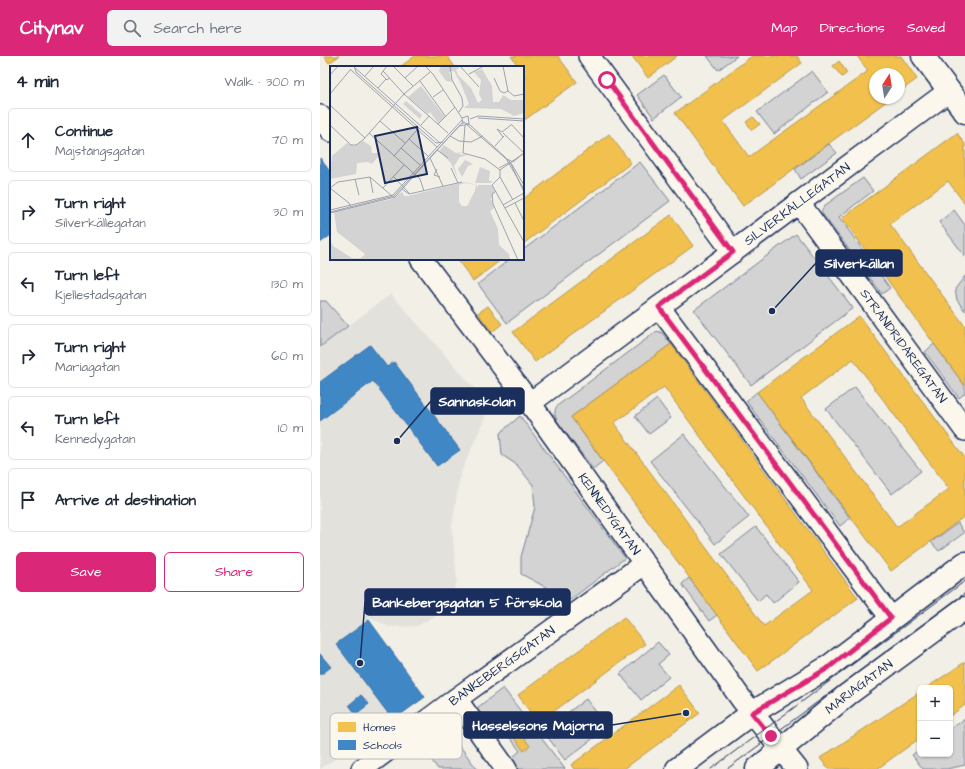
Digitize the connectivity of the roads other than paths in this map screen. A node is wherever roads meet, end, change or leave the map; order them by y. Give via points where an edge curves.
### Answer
1 (589, 56) edge
2 (924, 56) edge
3 (949, 91) junction
4 (965, 112) edge
5 (320, 116) edge
6 (330, 131) edge
7 (799, 203) junction
8 (733, 252) junction
9 (422, 260) edge
10 (659, 307) junction
11 (530, 404) junction
12 (965, 430) edge
13 (965, 563) edge
14 (644, 564) junction
15 (965, 608) edge
16 (891, 618) junction
17 (456, 698) junction
18 (436, 713) edge
19 (752, 713) junction
20 (782, 749) junction
21 (375, 759) edge
22 (362, 769) edge
23 (506, 769) edge
24 (677, 769) edge
25 (757, 769) edge
26 (797, 769) edge

1 - 8 street
2 - 3 street
3 - 4 street
3 - 7 street, SILVERKÄLLEGATAN
5 - 6 street
7 - 8 street, SILVERKÄLLEGATAN
7 - 12 street, STRANDRIDAREGATAN
8 - 10 street, SILVERKÄLLEGATAN
9 - 11 street, KENNEDYGATAN
10 - 11 street, SILVERKÄLLEGATAN
10 - 16 street
11 - 14 street, KENNEDYGATAN
13 - 16 street
14 - 17 street, BANKEBERGSGATAN
14 - 19 street, KENNEDYGATAN
15 - 20 street, MARIAGATAN via 847,695
16 - 19 street via 828,668
17 - 18 street, BANKEBERGSGATAN
17 - 23 street
19 - 20 street, KENNEDYGATAN
19 - 24 street
20 - 25 street, MARIAGATAN
20 - 26 street, KENNEDYGATAN
21 - 22 street, BANKEBERGSGATAN

